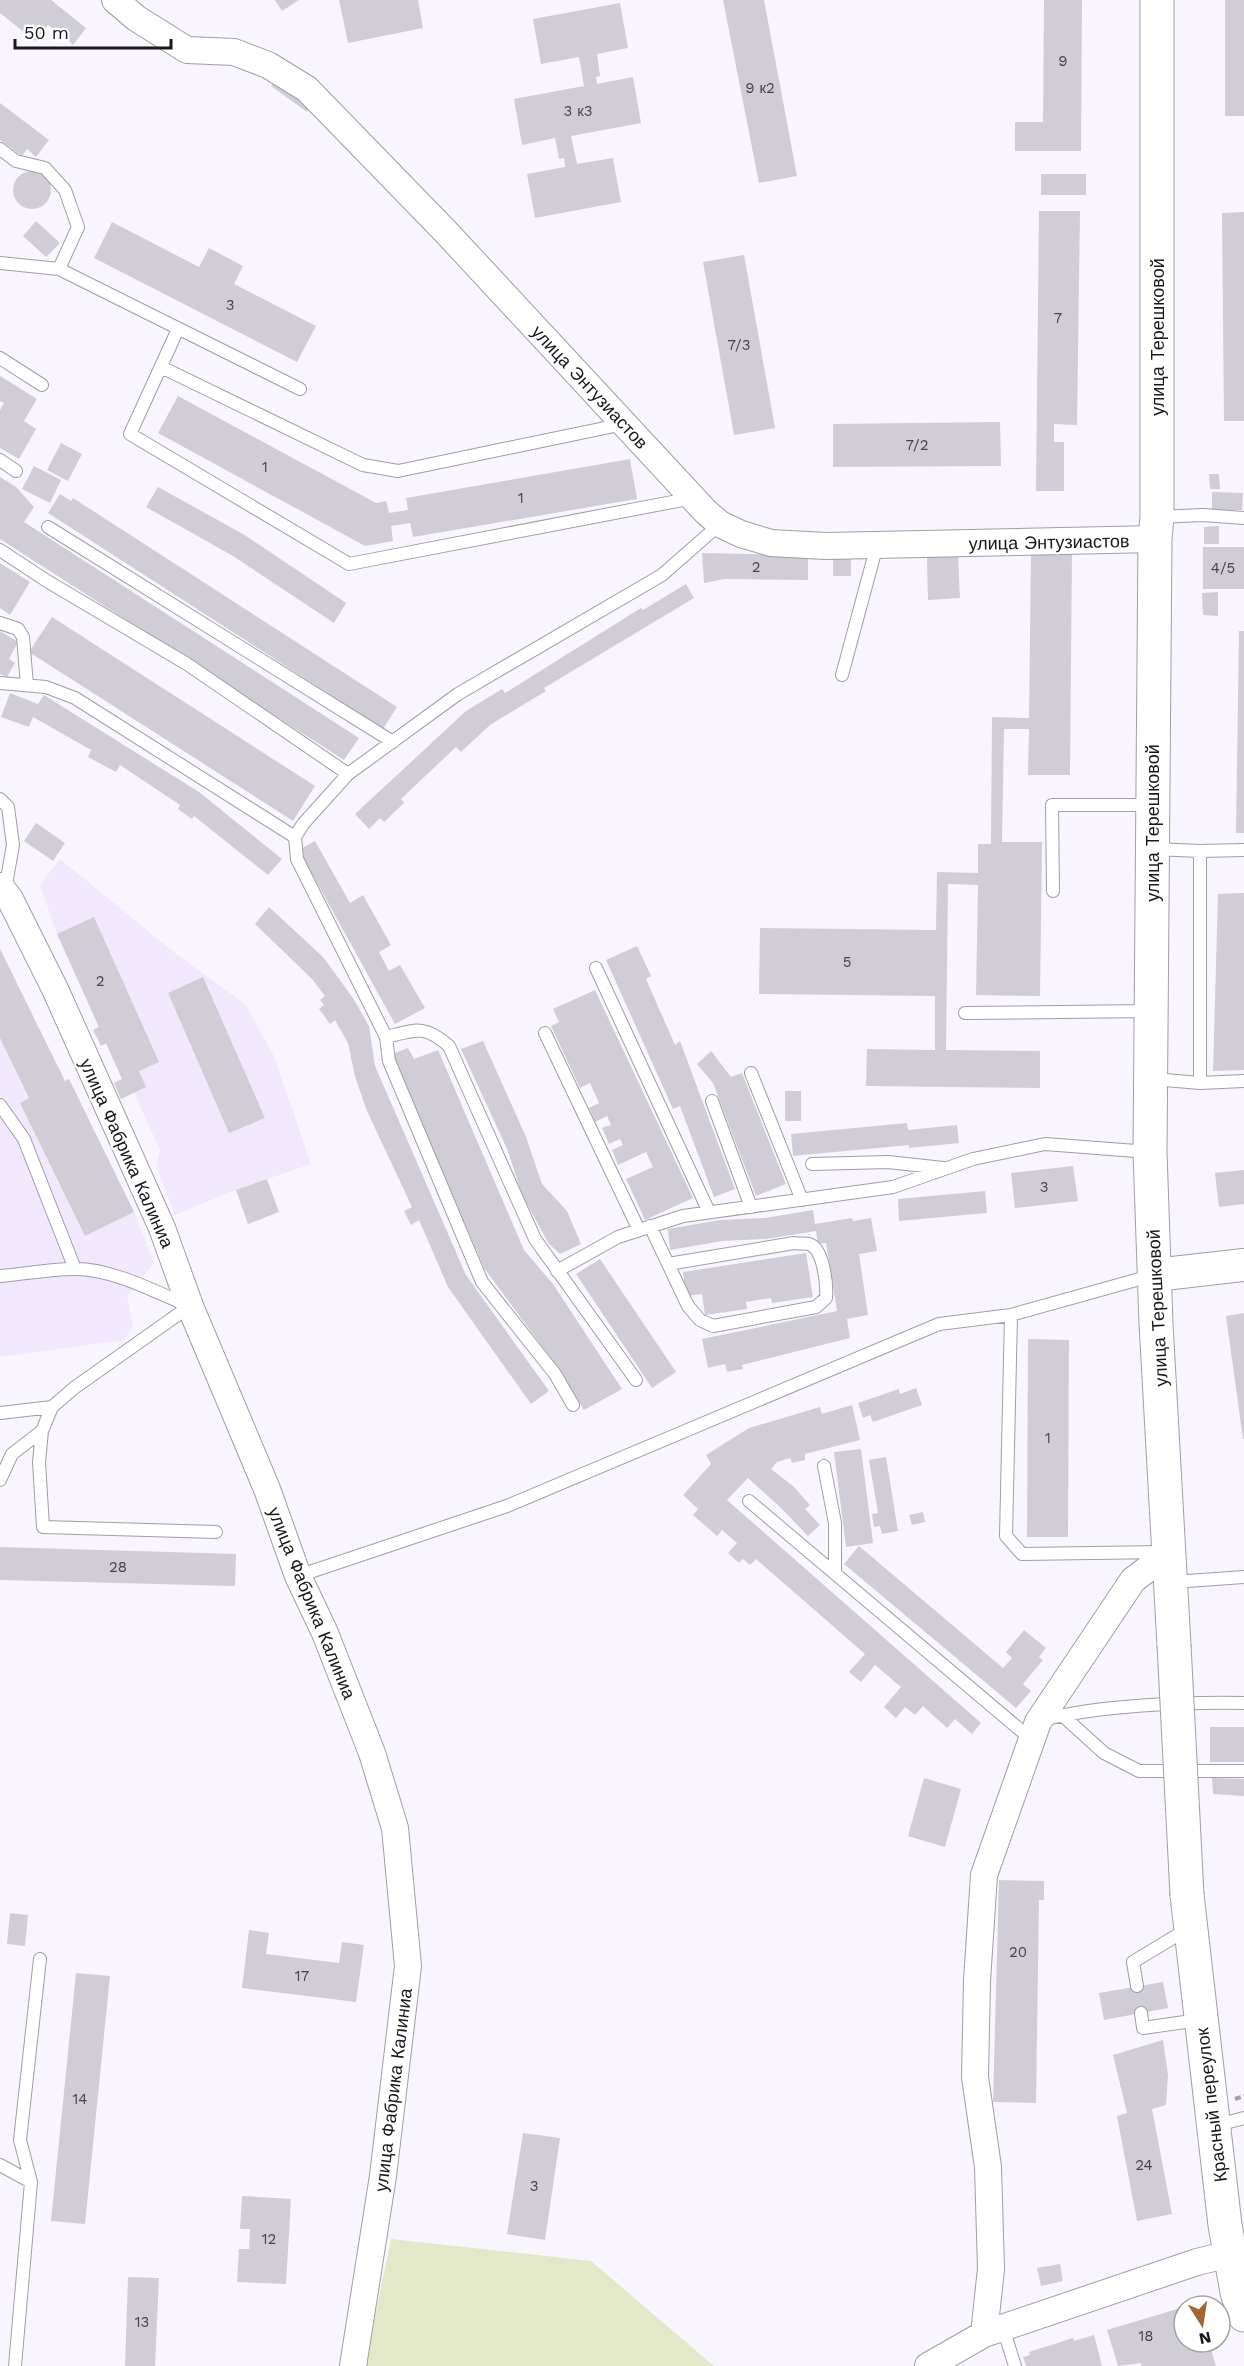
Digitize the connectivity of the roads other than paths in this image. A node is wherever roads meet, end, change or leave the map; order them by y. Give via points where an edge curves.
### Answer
1 (115, 0) edge
2 (1157, 0) edge
3 (0, 149) edge
4 (0, 263) edge
5 (59, 269) junction
6 (178, 329) junction
7 (0, 358) edge
8 (161, 367) junction
9 (42, 385) dead end
10 (300, 389) dead end
11 (624, 424) junction
12 (0, 460) edge
13 (16, 471) dead end
14 (693, 498) junction
15 (1244, 518) edge
16 (720, 524) junction
17 (48, 527) dead end
18 (1156, 528) junction
19 (877, 545) junction
20 (0, 550) edge
21 (0, 623) edge
22 (842, 675) dead end
23 (0, 683) edge
24 (27, 686) junction
25 (393, 742) junction
26 (348, 774) junction
27 (0, 800) edge
28 (1152, 805) junction
29 (295, 837) junction
30 (1152, 849) junction
31 (1244, 850) edge
32 (1200, 852) junction
33 (1053, 891) dead end
34 (4, 895) edge
35 (596, 968) dead end
36 (1152, 1011) junction
37 (965, 1013) dead end
38 (545, 1033) dead end
39 (386, 1037) junction
40 (751, 1073) dead end
41 (1152, 1079) junction
42 (1244, 1081) edge
43 (1200, 1083) junction
44 (712, 1101) dead end
45 (0, 1105) edge
46 (1150, 1152) junction
47 (812, 1164) dead end
48 (947, 1168) junction
49 (802, 1200) junction
50 (751, 1207) junction
51 (710, 1212) junction
52 (645, 1228) junction
53 (668, 1264) junction
54 (1244, 1265) edge
55 (75, 1269) junction
56 (557, 1271) junction
57 (1155, 1275) junction
58 (0, 1276) edge
59 (190, 1306) junction
60 (1011, 1314) junction
61 (636, 1380) dead end
62 (573, 1406) dead end
63 (52, 1407) junction
64 (0, 1413) edge
65 (42, 1431) junction
66 (824, 1466) dead end
67 (0, 1480) edge
68 (749, 1501) dead end
69 (216, 1532) dead end
70 (1171, 1567) junction
71 (835, 1573) junction
72 (298, 1576) junction
73 (1244, 1577) edge
74 (1244, 1703) edge
75 (1044, 1725) junction
76 (1244, 1771) edge
77 (1187, 1895) joint
78 (1190, 1927) junction
79 (40, 1959) dead end
80 (1137, 1986) dead end
81 (1141, 2013) dead end
82 (1201, 2019) junction
83 (1244, 2118) edge
84 (1213, 2126) junction
85 (0, 2165) edge
86 (31, 2182) junction
87 (1230, 2254) junction
88 (1244, 2314) edge
89 (994, 2331) junction
90 (15, 2366) edge
91 (353, 2366) edge
92 (928, 2366) edge
93 (1015, 2366) edge

1 - 11 street, улица Энтузиастов via 187,51 234,52 268,65 307,89
2 - 18 main road, улица Терешковой
3 - 5 lane via 16,161 45,168 65,190 78,227
4 - 5 lane
5 - 6 lane
6 - 8 lane
6 - 10 lane
7 - 9 lane
8 - 11 lane via 363,465 398,471
8 - 14 lane via 130,434 349,564
11 - 14 street, улица Энтузиастов
12 - 13 lane
14 - 16 street, улица Энтузиастов
15 - 18 lane via 1203,515
16 - 19 street, улица Энтузиастов via 771,543
16 - 25 lane via 662,575 458,694
17 - 25 lane
18 - 19 street, улица Энтузиастов
18 - 28 main road, улица Терешковой
19 - 22 lane
20 - 26 lane via 187,664
21 - 24 lane via 18,630 23,637
23 - 24 lane
24 - 29 lane via 45,687 75,698
25 - 26 lane
26 - 29 lane
27 - 34 lane via 8,807 12,845
28 - 30 main road, улица Терешковой
28 - 33 lane via 1052,805
29 - 39 lane via 297,859
30 - 32 lane
30 - 36 main road, улица Терешковой
31 - 32 lane
32 - 43 lane
34 - 59 street, улица Фабрика Калиниа via 55,988 152,1206
35 - 51 lane
36 - 37 lane
36 - 41 main road, улица Терешковой
38 - 52 lane
39 - 56 lane via 417,1029 435,1034 449,1046 535,1239
39 - 62 lane via 389,1061 482,1282 555,1374
40 - 49 lane
41 - 43 lane
41 - 46 main road, улица Терешковой
42 - 43 lane
44 - 50 lane
45 - 55 lane via 24,1139
46 - 48 lane via 1044,1144
46 - 57 main road, улица Терешковой
47 - 48 lane via 888,1162
48 - 49 lane via 893,1187
49 - 50 lane
50 - 51 lane
51 - 52 lane
52 - 53 lane
52 - 56 lane via 618,1237
53 - 53 lane via 688,1306 700,1320 713,1326 816,1307 826,1298 819,1251 809,1244
54 - 57 street
55 - 58 lane
55 - 59 lane via 137,1284
56 - 61 lane
57 - 60 lane
57 - 70 main road, улица Терешковой
59 - 63 lane
59 - 72 street, улица Фабрика Калиниа via 267,1489
60 - 70 lane via 1006,1536 1022,1554
60 - 72 lane via 939,1324 507,1506
63 - 64 lane
63 - 65 lane
65 - 67 lane via 12,1454
65 - 69 lane via 39,1462 43,1527
66 - 71 lane via 835,1523
68 - 71 lane
70 - 73 lane
70 - 75 street via 1133,1581
70 - 77 main road, улица Терешковой, bridge
71 - 75 lane
72 - 91 street, улица Фабрика Калиниа via 372,1753 395,1828 408,1966 383,2176
74 - 75 lane via 1129,1707
75 - 76 lane via 1139,1771
75 - 89 street via 984,1875 975,2077 988,2167
77 - 78 main road, Красный переулок
78 - 80 lane via 1133,1962
78 - 82 main road, Красный переулок
79 - 86 lane via 20,2140
81 - 82 lane via 1143,2028
82 - 84 main road, Красный переулок
83 - 84 lane
84 - 87 main road, Красный переулок
85 - 86 lane
86 - 90 lane
87 - 88 main road, Красный переулок
87 - 89 street
89 - 92 street
89 - 93 lane

